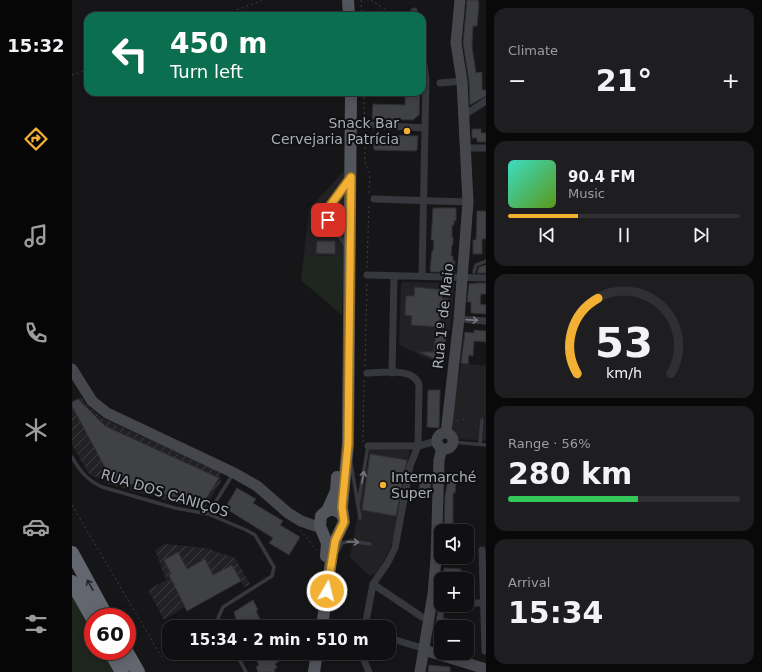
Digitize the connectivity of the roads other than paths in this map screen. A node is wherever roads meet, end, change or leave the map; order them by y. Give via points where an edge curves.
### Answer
1 (348, 0) edge
2 (460, 0) edge
3 (349, 12) edge
4 (462, 81) junction
5 (440, 83) dead end
6 (351, 96) edge
7 (425, 96) edge
8 (486, 101) edge
9 (464, 116) junction
10 (372, 125) dead end
11 (424, 128) junction
12 (466, 148) junction
13 (486, 148) edge
14 (351, 177) junction
15 (374, 199) dead end
16 (424, 201) junction
17 (468, 202) junction
18 (350, 251) junction
19 (486, 261) edge
20 (474, 272) dead end
21 (367, 275) dead end
22 (394, 276) junction
23 (422, 276) junction
24 (462, 278) junction
25 (486, 278) edge
26 (458, 319) junction
27 (486, 321) edge
28 (72, 369) edge
29 (367, 373) dead end
30 (392, 373) junction
31 (347, 398) junction
32 (482, 420) dead end
33 (449, 438) junction
34 (348, 444) junction
35 (480, 444) junction
36 (439, 445) junction
37 (486, 445) edge
38 (368, 446) joint
39 (418, 446) junction
40 (72, 457) edge
41 (234, 473) junction
42 (357, 508) junction
43 (326, 511) junction
44 (288, 513) junction
45 (208, 514) junction
46 (342, 517) junction
47 (360, 518) dead end
48 (322, 529) junction
49 (340, 530) junction
50 (370, 544) dead end
51 (482, 550) dead end
52 (72, 553) edge
53 (337, 558) dead end
54 (336, 563) dead end
55 (436, 572) edge
56 (72, 582) edge
57 (373, 584) junction
58 (474, 603) edge
59 (484, 603) junction
60 (86, 608) edge
61 (102, 608) edge
62 (434, 609) edge
63 (324, 610) junction
64 (219, 620) edge
65 (316, 620) edge
66 (323, 620) edge
67 (366, 620) edge
68 (430, 620) junction
69 (396, 640) dead end
70 (425, 648) junction
71 (434, 649) edge
72 (485, 651) edge
73 (115, 660) edge
74 (131, 660) edge
75 (240, 660) edge
76 (310, 660) edge
77 (316, 660) edge
78 (364, 660) edge
79 (474, 660) edge
80 (486, 664) edge
81 (486, 669) edge
82 (122, 672) edge
83 (138, 672) edge
84 (246, 672) edge
85 (309, 672) edge
86 (314, 672) edge
87 (370, 672) edge
88 (420, 672) edge

1 - 3 main road
2 - 4 street, Rua 1º de Maio via 456,43
4 - 5 street
4 - 9 street, Rua 1º de Maio
6 - 14 main road
7 - 11 street
8 - 9 street
9 - 12 street, Rua 1º de Maio
10 - 11 street
11 - 16 street
12 - 13 street
12 - 17 street, Rua 1º de Maio
14 - 18 main road
14 - 18 lane via 329,207 327,234 339,236
15 - 16 street
16 - 17 street
16 - 23 street
17 - 24 street, Rua 1º de Maio
18 - 31 main road
19 - 20 lane via 476,265
21 - 22 street
22 - 23 street
22 - 30 street
23 - 24 street
24 - 25 street
24 - 26 street, Rua 1º de Maio
26 -> 27 street
26 - 33 street, Rua 1º de Maio
28 - 41 street via 92,401 107,413
29 - 30 street
30 - 39 street via 409,374 419,383
31 - 34 main road
31 - 43 main road via 336,491
32 - 35 lane
33 - 35 lane
33 - 36 street via 448,448
34 - 42 lane
34 - 46 main road
35 - 37 lane
36 - 39 street
36 - 55 street
38 - 39 street
42 -> 38 lane
39 - 57 street via 410,466 394,548 387,564
40 - 45 lane, RUA DOS CANIÇOS via 83,476 102,487 168,506
41 - 44 street via 257,486
41 - 45 lane
42 - 47 lane
43 - 44 street via 311,516
43 - 46 main road via 337,511
43 - 48 main road via 320,518
44 - 48 street
45 - 64 lane, RUA DOS CANIÇOS via 255,535 274,567 272,576 223,608
46 - 49 main road via 343,525
48 - 49 main road via 332,534
48 - 65 main road via 327,543
49 - 63 main road via 332,553
53 -> 50 lane via 340,546 345,542
51 - 59 street
61 -> 52 highway
54 - 63 lane
56 - 60 highway
57 - 67 street
57 - 68 street
58 - 59 street
59 - 72 street
62 - 68 street
63 - 66 main road
68 - 70 street
69 - 70 street
70 - 71 street
70 - 81 street
70 - 88 street
73 - 82 highway
74 - 83 highway
75 - 84 lane
76 - 85 main road
77 - 86 main road
78 - 87 street
79 - 80 street

